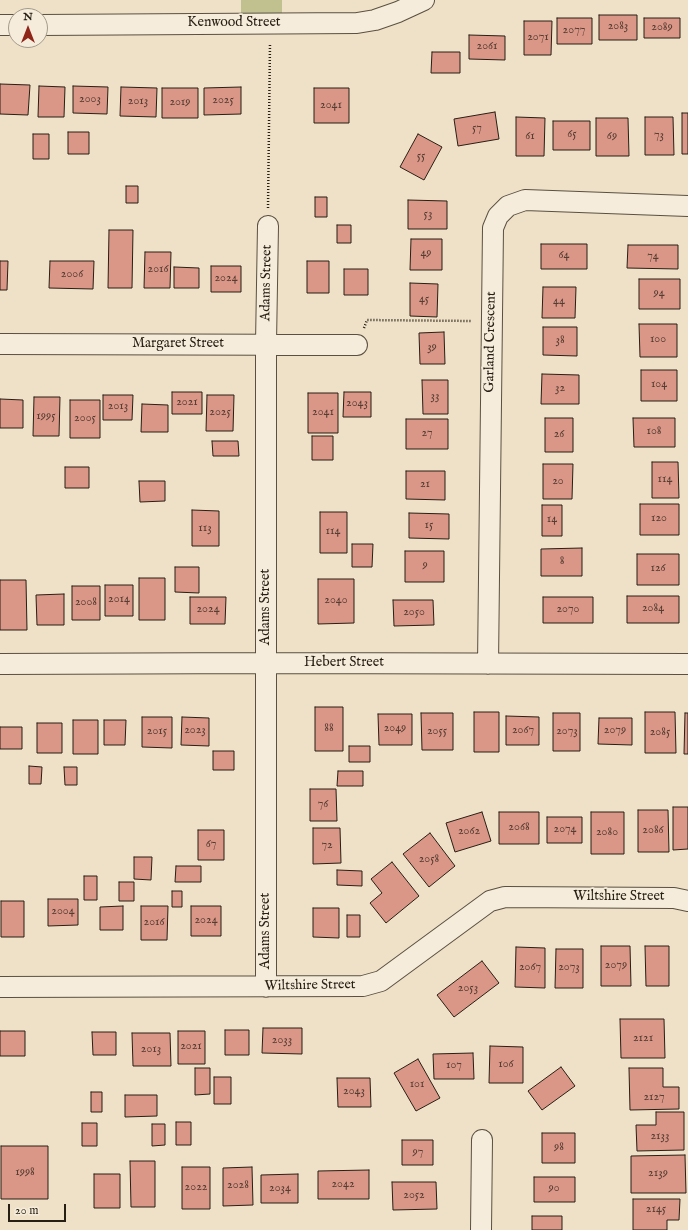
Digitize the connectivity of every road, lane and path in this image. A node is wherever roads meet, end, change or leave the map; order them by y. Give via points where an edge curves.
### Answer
1 (424, 0) edge
2 (270, 23) junction
3 (48, 25) edge
4 (688, 206) edge
5 (268, 226) joint
6 (491, 322) junction
7 (266, 343) junction
8 (0, 344) edge
9 (357, 345) joint
10 (266, 662) junction
11 (0, 664) edge
12 (488, 664) junction
13 (688, 664) edge
14 (688, 901) edge
15 (0, 987) edge
16 (266, 987) junction
17 (482, 1140) dead end
18 (481, 1230) edge

1 - 2 street, Kenwood Street via 390,15 358,23
2 - 3 street, Kenwood Street
2 - 5 path
4 - 6 street, Garland Crescent via 525,200 508,206 498,216 493,228
5 - 7 street, Adams Street
6 - 9 path via 367,320
6 - 12 street, Garland Crescent
7 - 8 street, Margaret Street
7 - 9 street, Margaret Street
7 - 10 street, Adams Street
10 - 11 street, Hebert Street
10 - 12 street, Hebert Street
10 - 16 street, Adams Street
12 - 13 street, Hebert Street
14 - 16 street, Wiltshire Street via 674,898 505,897 490,901 381,981 363,986
15 - 16 street, Wiltshire Street
17 - 18 street

